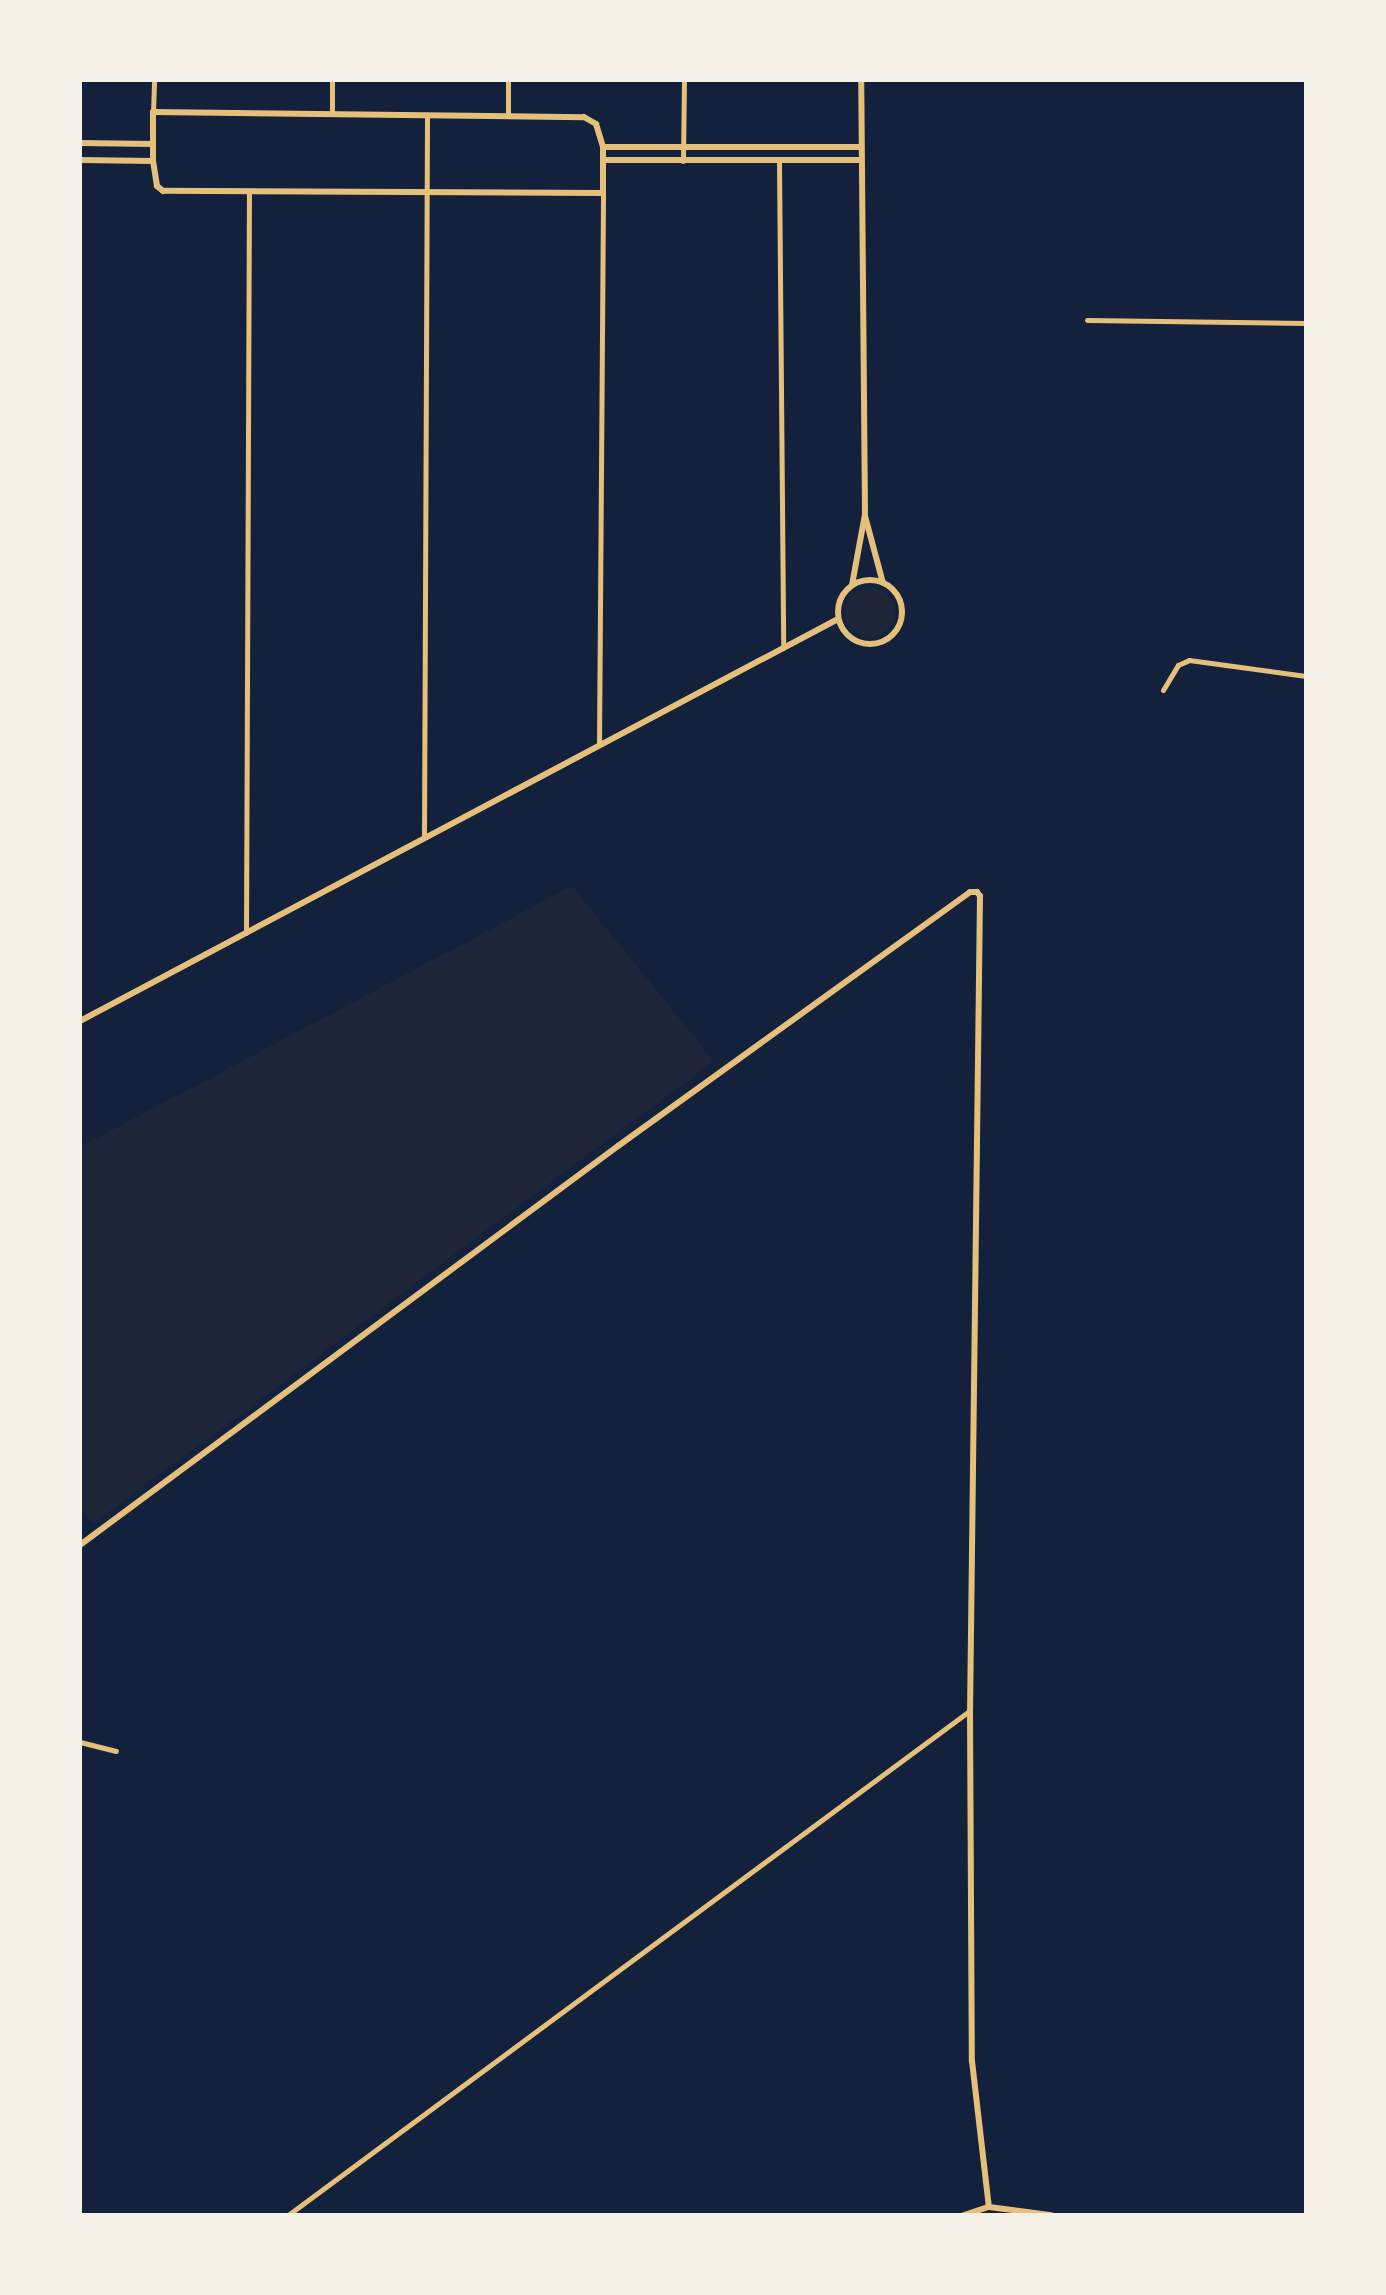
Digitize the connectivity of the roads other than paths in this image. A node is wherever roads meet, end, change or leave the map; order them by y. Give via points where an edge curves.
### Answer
1 (154, 80) edge
2 (332, 80) edge
3 (508, 80) edge
4 (684, 80) edge
5 (860, 80) edge
6 (154, 112) junction
7 (332, 112) junction
8 (427, 113) junction
9 (508, 113) junction
10 (80, 143) edge
11 (153, 144) junction
12 (684, 145) junction
13 (603, 147) junction
14 (860, 147) junction
15 (80, 160) edge
16 (153, 160) junction
17 (604, 160) junction
18 (860, 160) junction
19 (683, 161) junction
20 (779, 161) junction
21 (250, 192) junction
22 (603, 192) junction
23 (426, 193) junction
24 (1086, 320) dead end
25 (1306, 323) edge
26 (864, 514) junction
27 (883, 583) junction
28 (852, 585) junction
29 (838, 619) junction
30 (783, 649) junction
31 (1306, 676) edge
32 (1162, 690) dead end
33 (599, 745) junction
34 (424, 837) junction
35 (246, 933) junction
36 (80, 1021) edge
37 (80, 1545) edge
38 (970, 1711) junction
39 (80, 1742) edge
40 (116, 1750) dead end
41 (989, 2207) junction
42 (288, 2215) edge
43 (964, 2215) edge
44 (1051, 2215) edge

1 - 6 street
2 - 7 street
3 - 9 street
4 - 12 street
5 - 14 street
6 - 7 street
6 - 11 street
7 - 8 street
8 - 9 street
8 - 23 street
9 - 13 street via 588,118
10 - 11 street
11 - 16 street
12 - 13 street
12 - 14 street
12 - 19 street
13 - 17 street
14 - 18 street
15 - 16 street
16 - 21 street via 164,191
17 - 19 street
17 - 22 street
18 - 20 street
18 - 26 street
19 - 20 street
20 - 30 street
21 - 23 street
21 - 35 street
22 - 23 street
22 - 33 street
23 - 34 street
24 - 25 street
26 - 27 street
26 - 28 street
27 - 28 street
27 - 29 street via 901,606 894,634 876,644 856,641
28 - 29 street via 840,600
29 - 30 street
30 - 33 street
31 - 32 street via 1189,660
33 - 34 street
34 - 35 street
35 - 36 street
37 - 38 street via 618,1146 976,892
38 - 41 street via 972,2062
38 - 42 street
39 - 40 street
41 - 43 street
41 - 44 street

